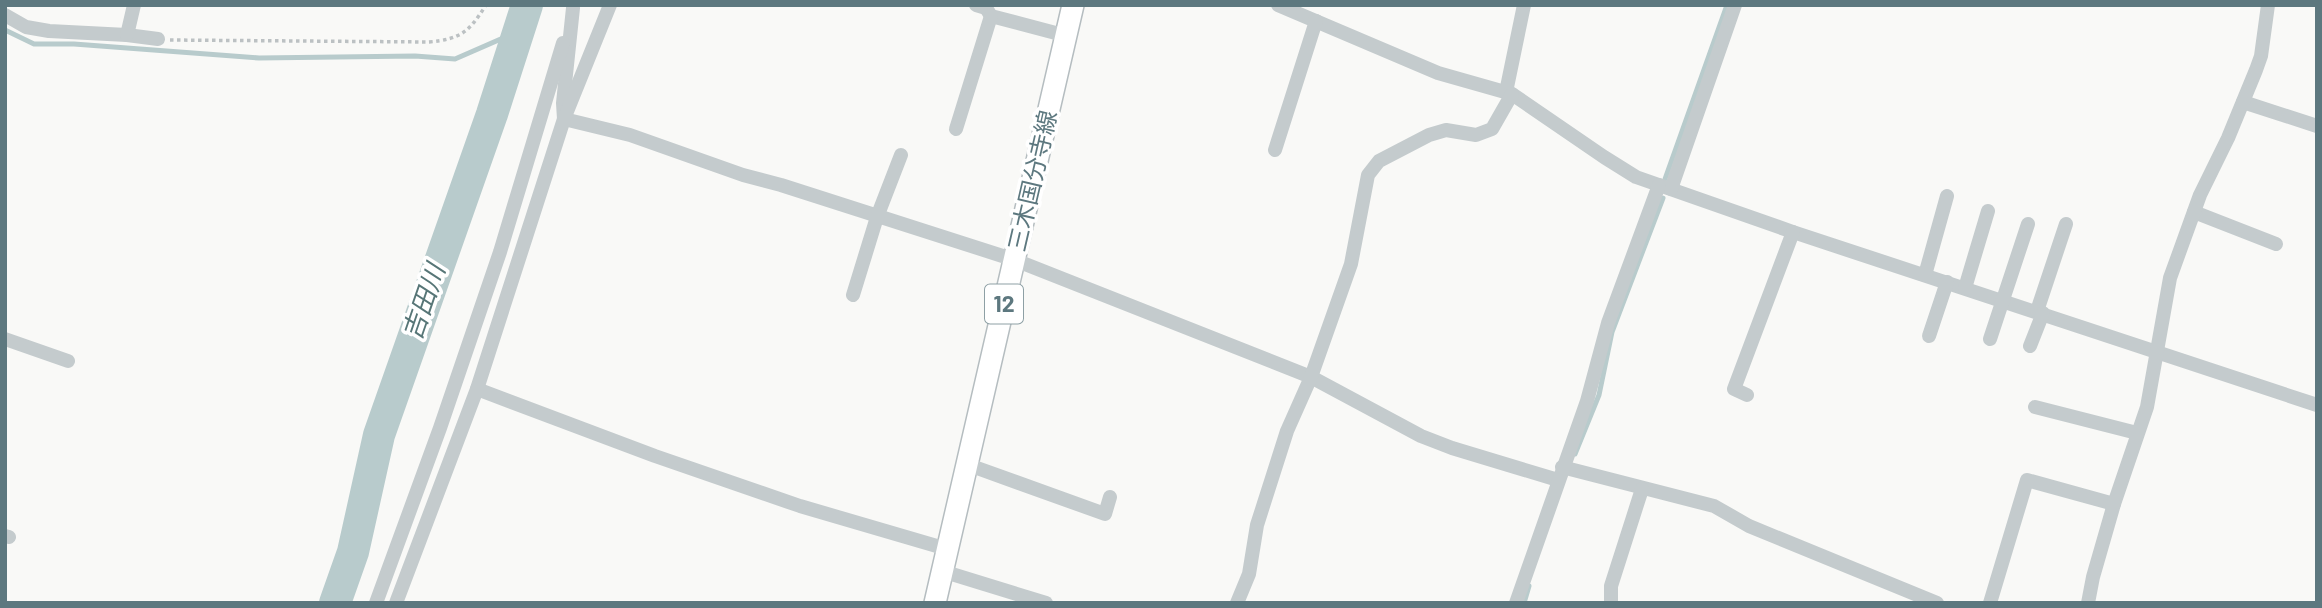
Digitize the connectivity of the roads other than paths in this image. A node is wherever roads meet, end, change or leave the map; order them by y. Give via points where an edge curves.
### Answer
1 (13, 5) edge
2 (134, 5) edge
3 (610, 5) edge
4 (976, 5) edge
5 (1073, 5) edge
6 (1278, 5) edge
7 (1524, 5) edge
8 (1735, 5) edge
9 (574, 7) edge
10 (2263, 7) edge
11 (5, 14) edge
12 (991, 16) junction
13 (1316, 21) junction
14 (128, 35) junction
15 (1066, 36) junction
16 (158, 40) road end
17 (1509, 93) junction
18 (2243, 102) junction
19 (564, 119) junction
20 (2317, 126) edge
21 (956, 129) dead end
22 (1275, 150) dead end
23 (901, 155) dead end
24 (1665, 187) junction
25 (1947, 196) dead end
26 (1988, 211) dead end
27 (2194, 212) junction
28 (877, 217) junction
29 (2028, 224) dead end
30 (2066, 224) dead end
31 (1793, 232) junction
32 (2276, 244) dead end
33 (1015, 260) junction
34 (1925, 275) junction
35 (1947, 282) junction
36 (1965, 288) junction
37 (853, 295) dead end
38 (2003, 300) junction
39 (2040, 312) junction
40 (1928, 336) dead end
41 (5, 339) edge
42 (1990, 339) dead end
43 (2030, 346) dead end
44 (2157, 351) junction
45 (68, 361) dead end
46 (1311, 377) junction
47 (477, 389) junction
48 (1747, 395) dead end
49 (2317, 405) edge
50 (2035, 407) dead end
51 (2137, 433) junction
52 (966, 464) junction
53 (1565, 472) junction
54 (1642, 489) junction
55 (1111, 497) dead end
56 (2114, 505) junction
57 (947, 549) junction
58 (942, 570) junction
59 (376, 603) edge
60 (396, 603) edge
61 (935, 603) edge
62 (1046, 603) edge
63 (1237, 603) edge
64 (1516, 603) edge
65 (1611, 603) edge
66 (1937, 603) edge
67 (1990, 603) edge
68 (2088, 603) edge

1 - 11 street
2 - 14 street
3 - 19 street
4 - 12 street
5 - 15 main road, 三木国分寺線 / 12
6 - 13 street
7 - 17 street
8 - 24 street
9 - 19 street
9 - 59 street via 500,251
10 - 18 street via 2261,55
11 - 14 street via 26,27 49,31
12 - 15 street
12 - 21 street
13 - 17 street via 1438,73
13 - 22 street
14 - 16 street
15 - 33 main road, 三木国分寺線 / 12
17 - 24 street via 1636,177
17 - 46 street via 1492,129 1476,135 1446,130 1429,135 1379,161 1368,175 1351,264
18 - 20 street
18 - 27 street
19 - 28 street via 629,135
19 - 47 street
23 - 28 street
24 - 31 street
24 - 53 street via 1608,323
25 - 34 street
26 - 36 street
27 - 32 street
27 - 44 street via 2170,278
28 - 33 street
28 - 37 street
29 - 38 street
30 - 39 street
31 - 34 street
31 - 48 street via 1734,389
33 - 46 street
33 - 52 main road, 三木国分寺線 / 12
34 - 35 street
35 - 36 street
35 - 40 street
36 - 38 street
38 - 39 street
38 - 42 street
39 - 43 street
39 - 44 street
41 - 45 street
44 - 49 street
44 - 51 street via 2147,407
46 - 53 street via 1452,448
46 - 63 street via 1287,431
47 - 57 street via 800,506
47 - 60 street
50 - 51 street
51 - 56 street
52 - 55 street via 1105,514
52 - 57 main road, 三木国分寺線 / 12
53 - 54 street
53 - 64 street
54 - 65 street via 1611,586
54 - 66 street via 1714,506 1749,526
56 - 67 street via 2026,480
56 - 68 street
57 - 58 main road, 三木国分寺線 / 12
58 - 61 main road, 三木国分寺線 / 12
58 - 62 street

